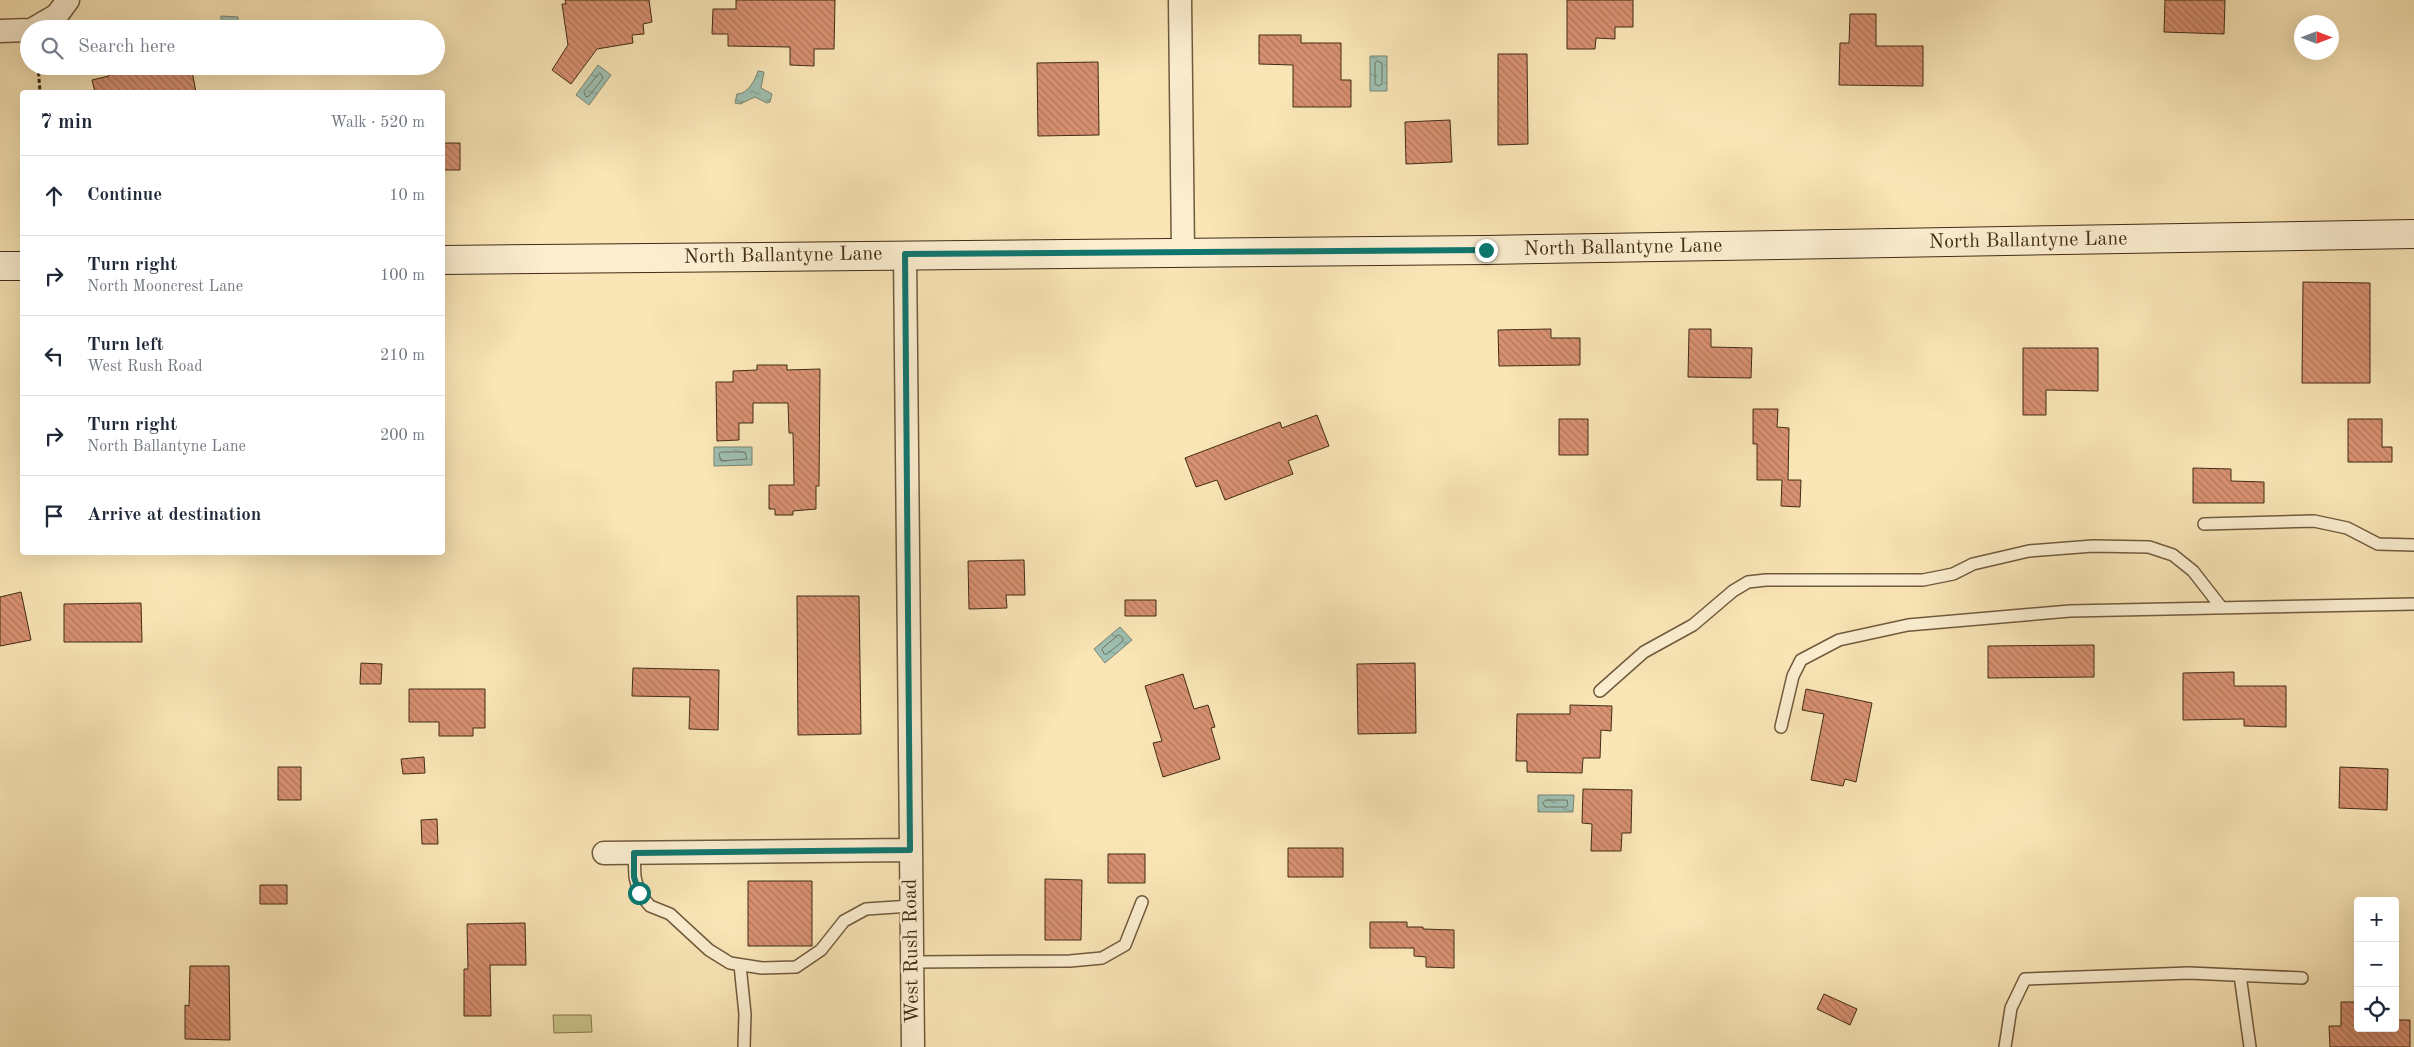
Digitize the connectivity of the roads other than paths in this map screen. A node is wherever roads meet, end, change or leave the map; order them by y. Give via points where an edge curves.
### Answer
1 (68, 0) edge
2 (1180, 0) edge
3 (48, 20) edge
4 (20, 30) edge
5 (0, 31) edge
6 (2414, 234) edge
7 (1183, 252) junction
8 (905, 254) junction
9 (445, 260) edge
10 (0, 266) edge
11 (20, 266) edge
12 (2204, 524) dead end
13 (2414, 545) edge
14 (2414, 604) edge
15 (2221, 607) junction
16 (1600, 691) dead end
17 (1781, 727) dead end
18 (910, 850) junction
19 (604, 853) dead end
20 (634, 853) junction
21 (1142, 902) dead end
22 (911, 906) junction
23 (912, 962) junction
24 (740, 965) junction
25 (2240, 975) junction
26 (2302, 978) dead end
27 (744, 1047) edge
28 (913, 1047) edge
29 (2005, 1047) edge
30 (2250, 1047) edge

1 - 3 street via 57,15
2 - 7 street
4 - 5 street
6 - 7 street, North Ballantyne Lane
7 - 8 street, North Ballantyne Lane
8 - 9 street, North Ballantyne Lane
8 - 18 street, West Rush Road
10 - 11 street
12 - 13 lane via 2314,520 2347,528 2378,544
14 - 15 lane
15 - 16 lane via 2194,572 2173,556 2150,547 2093,546 2029,551 1923,580 1748,582 1693,625 1644,652
15 - 17 lane via 2051,613 1908,625 1839,640 1802,660 1793,676
18 - 20 street
18 - 22 street, West Rush Road
19 - 20 street
20 - 24 lane via 634,877 639,893 650,906 670,914 709,950 730,963
21 - 23 lane via 1125,945 1102,958
22 - 23 street, West Rush Road
22 - 24 lane via 866,909 844,921 820,950 796,967
23 - 28 street, West Rush Road
24 - 27 lane via 745,1014
25 - 26 lane
25 - 29 lane via 2189,973 2025,979 2011,1008
25 - 30 lane

